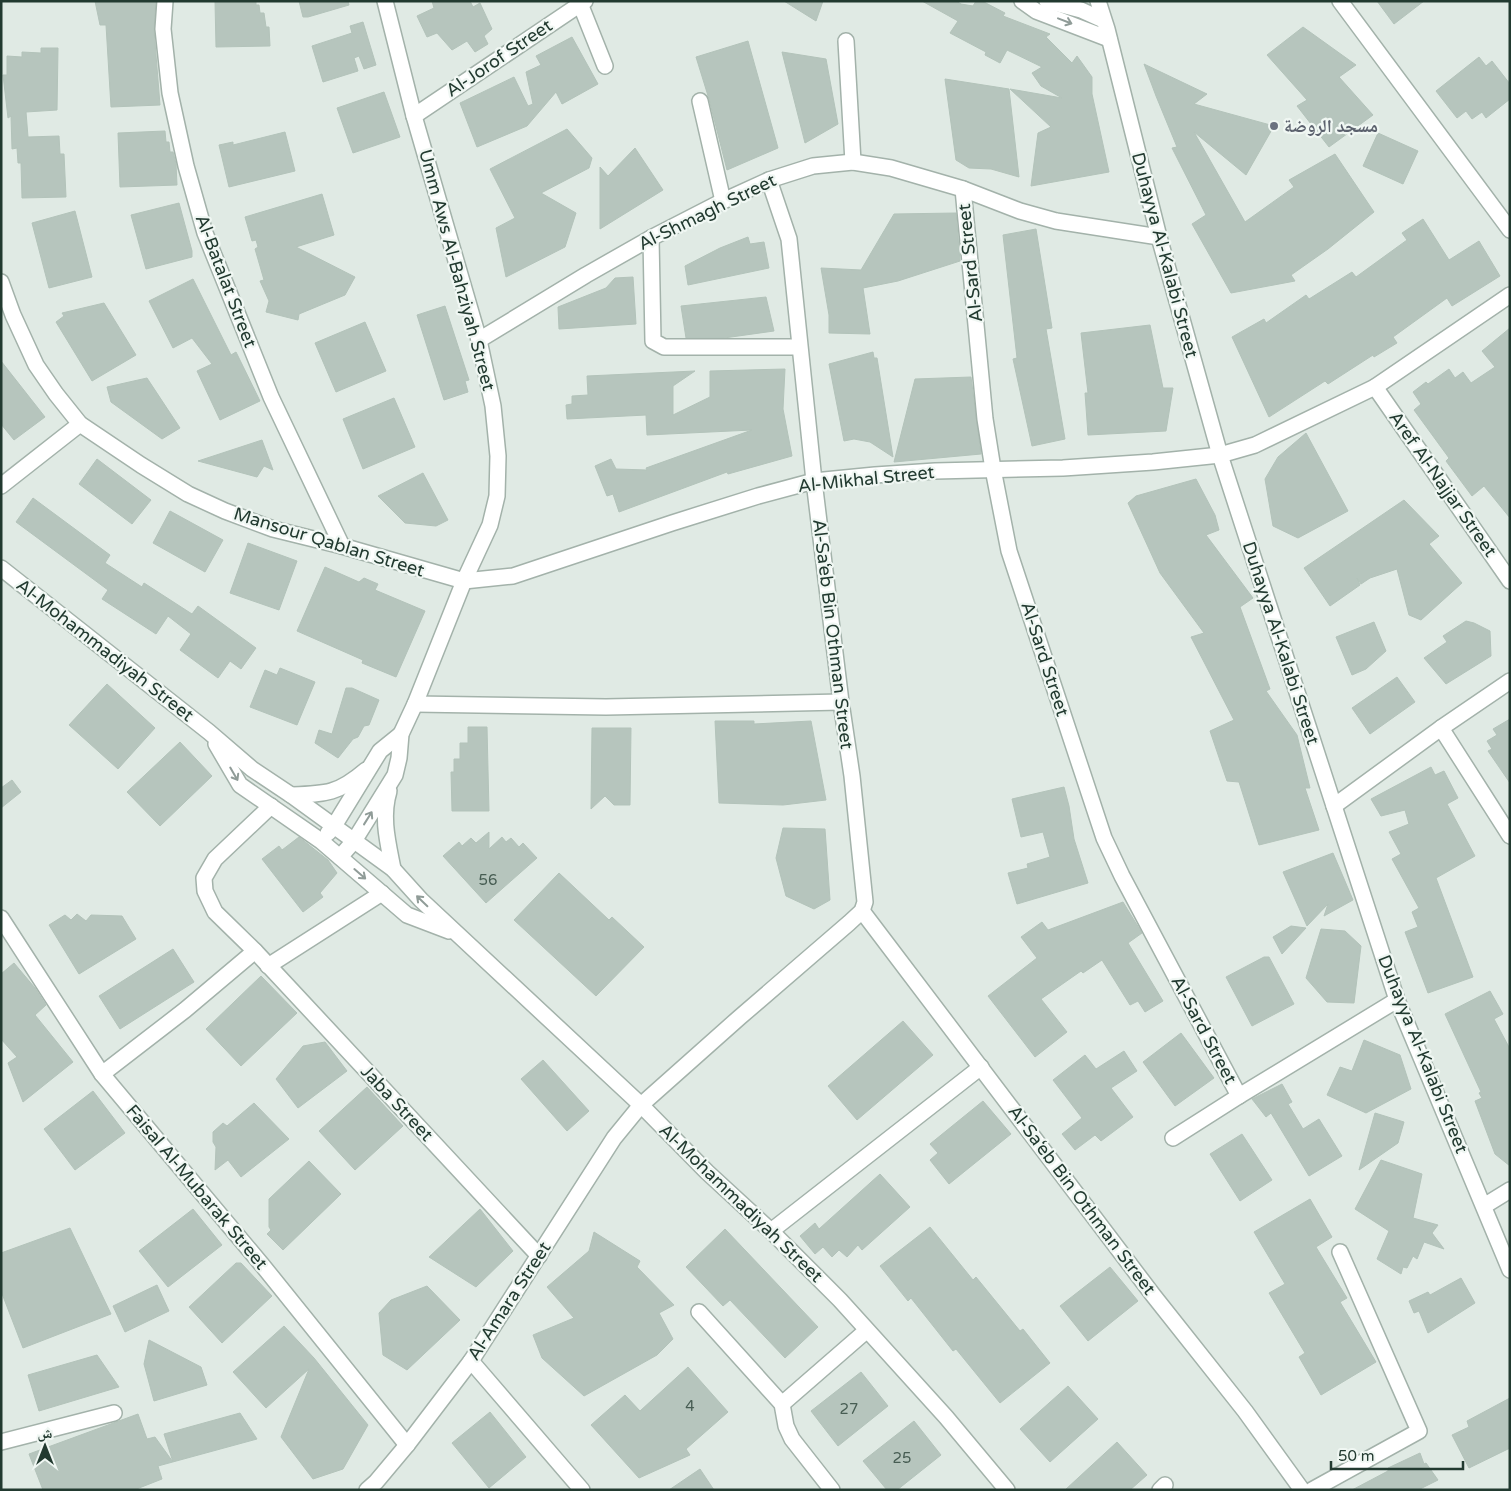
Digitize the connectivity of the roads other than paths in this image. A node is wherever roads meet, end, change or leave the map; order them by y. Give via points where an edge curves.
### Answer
1 (165, 1) edge
2 (385, 1) edge
3 (1022, 1) edge
4 (1049, 1) edge
5 (1098, 1) edge
6 (1340, 1) edge
7 (581, 2) edge
8 (1103, 20) junction
9 (1109, 38) junction
10 (846, 41) dead end
11 (605, 66) dead end
12 (700, 101) dead end
13 (414, 116) junction
14 (853, 162) junction
15 (769, 180) junction
16 (963, 189) junction
17 (723, 201) junction
18 (1510, 230) edge
19 (1159, 237) junction
20 (650, 238) junction
21 (1, 282) edge
22 (1510, 295) edge
23 (479, 340) junction
24 (799, 347) junction
25 (1376, 387) junction
26 (80, 424) junction
27 (1220, 454) junction
28 (993, 469) junction
29 (814, 482) junction
30 (1, 486) edge
31 (342, 546) junction
32 (1, 568) edge
33 (464, 581) junction
34 (1510, 581) edge
35 (1510, 681) edge
36 (841, 702) junction
37 (415, 704) junction
38 (1441, 728) junction
39 (209, 732) junction
40 (401, 734) junction
41 (373, 765) junction
42 (395, 775) junction
43 (291, 795) junction
44 (271, 806) junction
45 (1334, 806) junction
46 (334, 826) junction
47 (1510, 836) edge
48 (321, 841) junction
49 (354, 841) junction
50 (340, 857) junction
51 (393, 869) junction
52 (382, 893) junction
53 (862, 911) junction
54 (1, 918) edge
55 (458, 934) junction
56 (255, 951) junction
57 (268, 966) junction
58 (1397, 1000) junction
59 (981, 1067) junction
60 (102, 1074) junction
61 (1239, 1096) junction
62 (641, 1105) junction
63 (1172, 1138) dead end
64 (1510, 1190) edge
65 (1484, 1206) junction
66 (771, 1231) junction
67 (1340, 1252) dead end
68 (539, 1256) junction
69 (1510, 1270) edge
70 (699, 1312) dead end
71 (866, 1331) junction
72 (471, 1360) junction
73 (782, 1404) junction
74 (114, 1413) dead end
75 (1, 1442) edge
76 (407, 1445) junction
77 (367, 1490) edge
78 (582, 1490) edge
79 (832, 1490) edge
80 (1007, 1490) edge
81 (1302, 1490) edge
82 (1312, 1490) edge

1 - 31 street, Al-Batalat Street via 163,29 170,93 205,232 271,397
2 - 13 street, Umm Aws Al-Bahziyah Street
3 -> 9 street via 1036,11
4 - 8 street
5 - 8 street, Duhayya Al-Kalabi Street
6 - 18 street
7 - 11 street
7 - 13 street, Al-Jorof Street
8 - 9 street, Duhayya Al-Kalabi Street
9 - 19 street, Duhayya Al-Kalabi Street
10 - 14 street
12 - 17 street
13 - 23 street, Umm Aws Al-Bahziyah Street
14 - 15 street, Al-Shmagh Street via 813,166
14 - 16 street, Al-Shmagh Street via 891,168
15 - 17 street, Al-Shmagh Street
15 - 24 street, Al-Sa‘eb Bin Othman Street via 789,239
16 - 19 street, Al-Shmagh Street via 1056,221
16 - 28 street, Al-Sard Street via 985,419
17 - 20 street, Al-Shmagh Street
19 - 27 street, Duhayya Al-Kalabi Street
20 - 23 street, Al-Shmagh Street
20 - 24 street via 653,341 664,348
21 - 26 street, Mansour Qablan Street via 36,365
22 - 25 street, Al-Mikhal Street
23 - 33 street, Umm Aws Al-Bahziyah Street via 493,406 498,456 497,496 490,525
24 - 29 street, Al-Sa‘eb Bin Othman Street
25 - 27 street, Al-Mikhal Street via 1255,446
25 - 34 street, Aref Al-Najjar Street
26 - 30 street
26 - 31 street, Mansour Qablan Street via 188,494 273,529
27 - 28 street, Al-Mikhal Street via 1063,468
27 - 45 street, Duhayya Al-Kalabi Street
28 - 29 street, Al-Mikhal Street via 875,475
28 - 61 street, Al-Sard Street via 1008,550 1104,838
29 - 33 street, Al-Mikhal Street via 758,496 514,576
29 - 36 street, Al-Sa‘eb Bin Othman Street
31 - 33 street, Mansour Qablan Street
32 - 39 street, Al-Mohammadiyah Street
33 - 37 street, Umm Aws Al-Bahziyah Street
35 - 38 street
36 - 37 street via 606,707
36 - 53 street, Al-Sa‘eb Bin Othman Street via 865,902
37 - 40 street, Umm Aws Al-Bahziyah Street
38 - 45 street
38 - 47 street
39 - 43 street, Al-Mohammadiyah Street via 252,769
39 -> 44 street, Al-Mohammadiyah Street via 240,785
40 - 41 street, Umm Aws Al-Bahziyah Street via 380,751
40 - 42 street, Umm Aws Al-Bahziyah Street
41 - 43 street via 336,790
41 - 46 street, Umm Aws Al-Bahziyah Street
49 -> 42 street, Umm Aws Al-Bahziyah Street
42 - 51 street via 388,794 385,819
43 - 46 street, Al-Mohammadiyah Street
44 - 48 street, Al-Mohammadiyah Street
44 - 56 street, Jaba Street via 215,859 204,878 205,891 215,912
45 - 58 street, Duhayya Al-Kalabi Street
46 - 48 street, Umm Aws Al-Bahziyah Street
46 - 49 street, Al-Mohammadiyah Street
48 - 50 street, Al-Mohammadiyah Street
49 - 50 street, Umm Aws Al-Bahziyah Street
49 - 51 street, Al-Mohammadiyah Street
50 -> 52 street, Al-Mohammadiyah Street
55 -> 51 street, Al-Mohammadiyah Street
52 - 55 street, Al-Mohammadiyah Street via 407,915
52 - 57 street
53 - 59 street, Al-Sa‘eb Bin Othman Street
53 - 62 street
54 - 60 street, Faisal Al-Mubarak Street
55 - 62 street, Al-Mohammadiyah Street
56 - 57 street, Jaba Street
56 - 60 street
57 - 68 street, Jaba Street
58 - 61 street
58 - 65 street, Duhayya Al-Kalabi Street
59 - 66 street
59 - 81 street, Al-Sa‘eb Bin Othman Street
60 - 76 street, Faisal Al-Mubarak Street via 270,1273
61 - 63 street
62 - 66 street, Al-Mohammadiyah Street
62 - 68 street, Al-Amara Street via 614,1138
64 - 65 street
65 - 69 street, Duhayya Al-Kalabi Street
66 - 71 street, Al-Mohammadiyah Street via 840,1300
67 - 82 street via 1419,1431
68 - 72 street, Al-Amara Street
70 - 73 street
71 - 73 street
71 - 80 street, Al-Mohammadiyah Street via 946,1417
72 - 76 street, Al-Amara Street
72 - 78 street
73 - 79 street via 792,1439
74 - 75 street
76 - 77 street, Al-Amara Street

